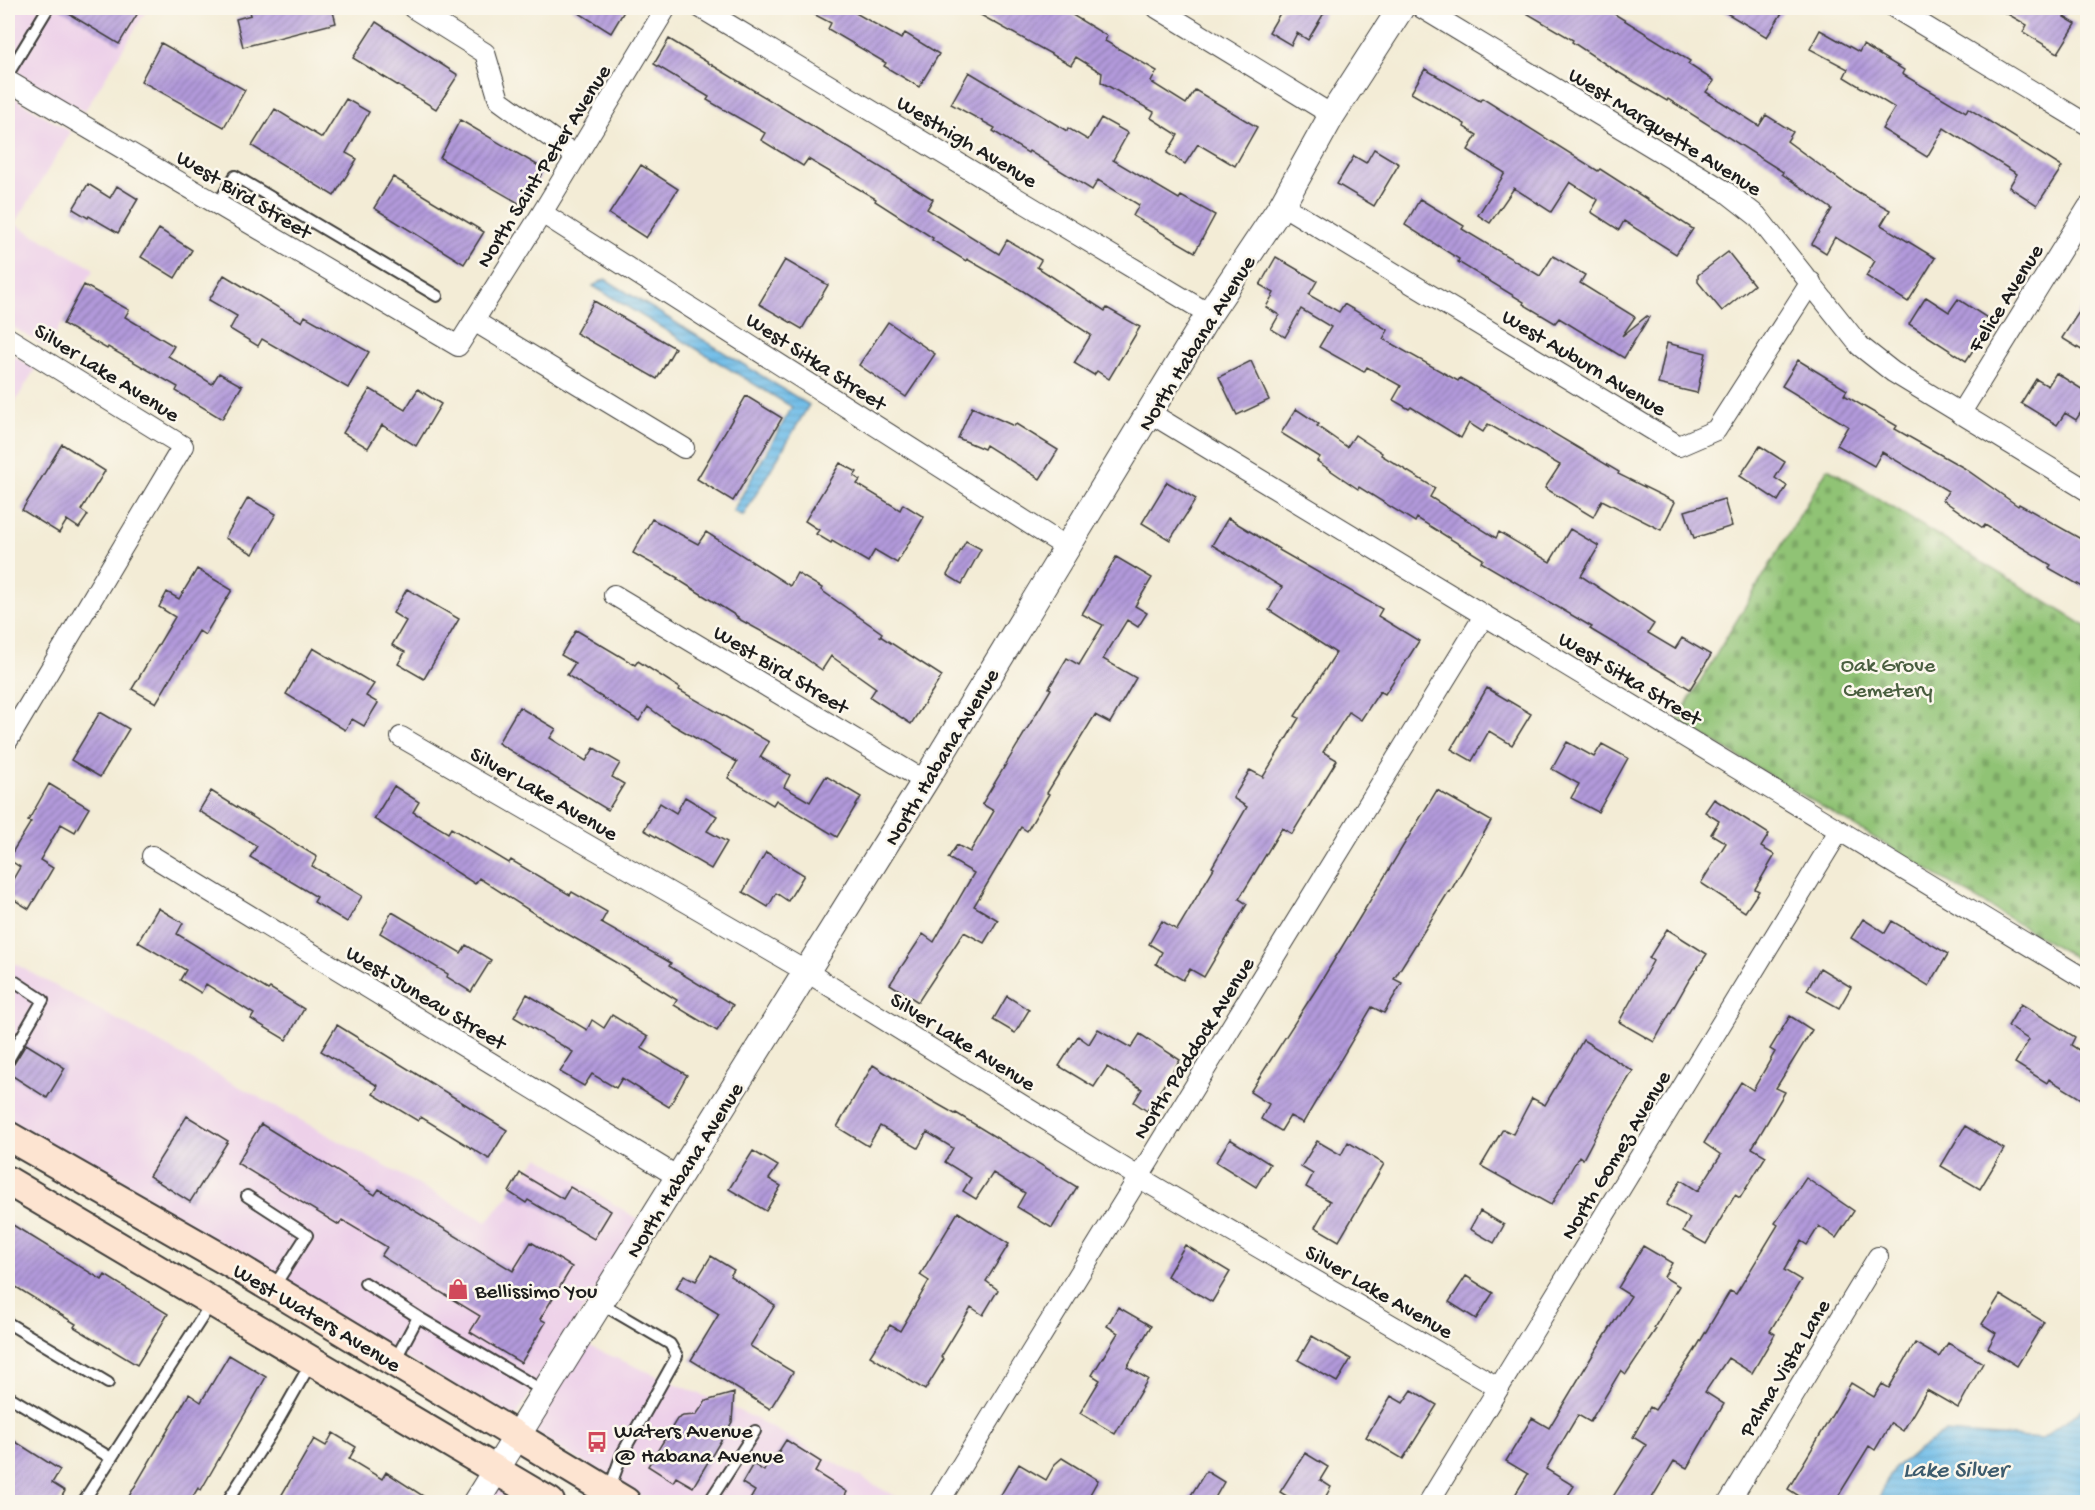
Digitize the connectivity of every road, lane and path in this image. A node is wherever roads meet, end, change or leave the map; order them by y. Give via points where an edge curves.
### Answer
1 (48, 8) edge
2 (413, 8) edge
3 (666, 8) edge
4 (701, 8) edge
5 (1157, 8) edge
6 (1401, 8) edge
7 (1422, 8) edge
8 (1895, 8) edge
9 (8, 74) edge
10 (8, 81) edge
11 (1332, 116) junction
12 (2088, 125) edge
13 (576, 156) junction
14 (218, 204) junction
15 (1282, 205) junction
16 (2088, 207) edge
17 (542, 213) junction
18 (1811, 282) junction
19 (437, 296) dead end
20 (1209, 314) junction
21 (474, 321) junction
22 (8, 338) edge
23 (458, 346) joint
24 (1150, 413) junction
25 (1960, 414) junction
26 (684, 448) dead end
27 (2088, 491) edge
28 (1066, 547) junction
29 (614, 595) dead end
30 (1484, 616) junction
31 (401, 737) dead end
32 (8, 740) edge
33 (925, 782) junction
34 (1839, 831) junction
35 (152, 856) dead end
36 (807, 972) junction
37 (8, 977) edge
38 (2088, 981) edge
39 (8, 1060) edge
40 (8, 1136) edge
41 (678, 1177) junction
42 (1140, 1178) junction
43 (8, 1181) edge
44 (247, 1196) dead end
45 (1878, 1257) dead end
46 (236, 1266) junction
47 (365, 1284) dead end
48 (273, 1288) junction
49 (212, 1302) junction
50 (600, 1303) junction
51 (418, 1317) junction
52 (8, 1323) edge
53 (312, 1361) junction
54 (394, 1362) junction
55 (108, 1383) dead end
56 (1499, 1388) junction
57 (545, 1392) junction
58 (8, 1396) edge
59 (755, 1431) dead end
60 (516, 1436) junction
61 (111, 1458) junction
62 (496, 1470) junction
63 (617, 1497) edge
64 (83, 1503) edge
65 (227, 1503) edge
66 (476, 1503) edge
67 (550, 1503) edge
68 (709, 1503) edge
69 (939, 1503) edge
70 (1429, 1503) edge
71 (1729, 1503) edge

1 - 9 lane
2 - 13 street via 485,53 499,100
3 - 13 street, North Saint Peter Avenue
4 - 20 street, Westhigh Avenue
5 - 11 street
6 - 11 street, North Habana Avenue
7 - 18 street, West Marquette Avenue via 1725,191 1756,216
8 - 12 street
10 - 14 street, West Bird Street
11 - 15 street, North Habana Avenue
13 - 17 street, North Saint Peter Avenue
14 - 19 lane via 235,176
14 - 23 street, West Bird Street
15 - 18 street, West Auburn Avenue via 1679,446 1716,430
15 - 20 street, North Habana Avenue
16 - 25 street, Felice Avenue
17 - 21 street, North Saint Peter Avenue
17 - 28 street, West Sitka Street
18 - 25 street, West Marquette Avenue via 1860,346
20 - 24 street, North Habana Avenue
21 - 23 street, North Saint Peter Avenue
21 - 26 street
22 - 32 street, Silver Lake Avenue via 183,446
24 - 28 street, North Habana Avenue
24 - 30 street, West Sitka Street
25 - 27 street, West Marquette Avenue
28 - 33 street, North Habana Avenue
29 - 33 street, West Bird Street
30 - 34 street, West Sitka Street
30 - 42 street, North Paddock Avenue
31 - 36 street, Silver Lake Avenue
33 - 36 street, North Habana Avenue
34 - 38 street, West Sitka Street
34 - 56 street, North Gomez Avenue
35 - 41 street, West Juneau Street
36 - 41 street, North Habana Avenue
36 - 42 street, Silver Lake Avenue
37 - 39 lane via 44,1000
40 - 46 main road, West Waters Avenue
41 - 50 street, North Habana Avenue
42 - 56 street, Silver Lake Avenue
42 - 69 street, North Paddock Avenue
43 - 49 main road, West Waters Avenue
44 - 48 lane via 307,1234
45 - 71 street, Palma Vista Lane
46 - 48 main road, West Waters Avenue
46 - 49 main road
47 - 51 lane
48 - 54 main road, West Waters Avenue
49 - 53 main road, West Waters Avenue
49 - 61 lane
50 - 57 street, North Habana Avenue
50 - 63 lane via 670,1344 677,1356 622,1454
51 - 54 lane
51 - 57 lane
52 - 55 lane
53 - 62 main road, West Waters Avenue
53 - 65 lane
54 - 60 main road, West Waters Avenue
56 - 70 street, North Gomez Avenue
57 - 60 street, North Habana Avenue
58 - 61 lane
59 - 68 lane
60 - 62 street, North Habana Avenue
60 - 63 main road, West Waters Avenue
61 - 64 lane
62 - 66 street, North Habana Avenue
62 - 67 main road, West Waters Avenue

